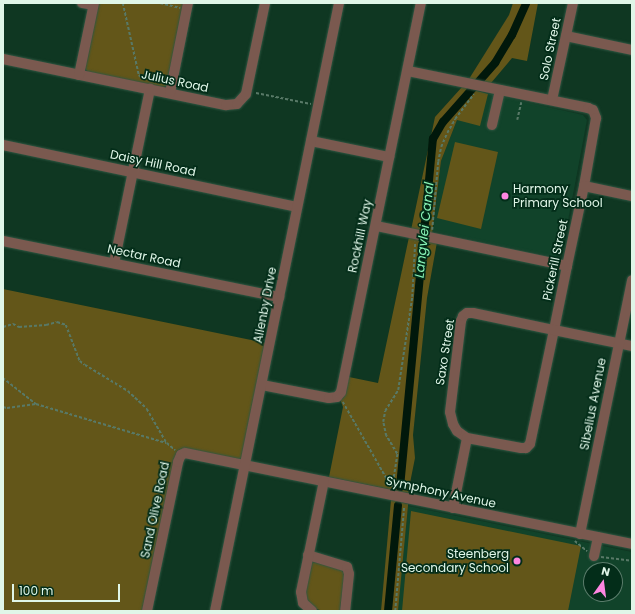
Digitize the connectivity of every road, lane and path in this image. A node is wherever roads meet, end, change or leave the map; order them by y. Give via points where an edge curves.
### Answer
1 (82, 3) edge
2 (123, 3) edge
3 (160, 3) edge
4 (265, 3) edge
5 (339, 3) edge
6 (422, 3) edge
7 (573, 3) edge
8 (94, 4) edge
9 (188, 6) edge
10 (566, 36) junction
11 (632, 50) edge
12 (3, 59) edge
13 (408, 71) junction
14 (79, 75) junction
15 (477, 85) junction
16 (150, 89) junction
17 (247, 89) junction
18 (500, 90) junction
19 (170, 93) junction
20 (523, 94) junction
21 (552, 100) junction
22 (318, 106) junction
23 (517, 120) dead end
24 (492, 125) dead end
25 (311, 141) junction
26 (3, 145) edge
27 (389, 157) junction
28 (134, 172) junction
29 (584, 186) junction
30 (632, 196) edge
31 (297, 207) junction
32 (376, 226) junction
33 (424, 236) junction
34 (3, 241) edge
35 (114, 263) junction
36 (567, 266) junction
37 (632, 280) edge
38 (279, 298) junction
39 (3, 327) edge
40 (554, 330) junction
41 (619, 343) junction
42 (632, 346) edge
43 (3, 378) edge
44 (262, 385) junction
45 (339, 396) junction
46 (36, 404) junction
47 (3, 407) edge
48 (467, 438) junction
49 (167, 443) junction
50 (181, 455) junction
51 (245, 464) junction
52 (324, 481) junction
53 (391, 491) junction
54 (405, 500) junction
55 (454, 508) junction
56 (580, 534) junction
57 (598, 537) junction
58 (632, 544) edge
59 (308, 555) junction
60 (594, 556) dead end
61 (147, 611) edge
62 (215, 611) edge
63 (312, 611) edge
64 (345, 611) edge
65 (395, 611) edge

1 - 8 street
2 - 16 path via 139,75
3 - 9 path
4 - 17 street, Julius Road
5 - 22 street, Allenby Drive
6 - 13 street, Rockhill Way
7 - 10 street, Solo Street
8 - 14 street
9 - 19 street
10 - 11 street
10 - 21 street, Solo Street
12 - 14 street, Julius Road
13 - 15 street, Pickerill Street
13 - 27 street, Rockhill Way
14 - 16 street, Julius Road
15 - 18 street, Pickerill Street
15 - 33 path via 441,147
16 - 19 street, Julius Road
16 - 28 street
17 - 19 street, Julius Road via 241,102 232,105
17 - 22 path
18 - 20 street, Pickerill Street
18 - 24 street
20 - 21 street, Pickerill Street
20 - 23 path
21 - 29 street, Pickerill Street via 588,108 595,113 596,123
22 - 25 street, Allenby Drive
25 - 27 street
25 - 31 street, Allenby Drive
26 - 28 street, Daisy Hill Road
27 - 32 street, Rockhill Way
28 - 31 street, Daisy Hill Road
28 - 35 street
29 - 30 street
29 - 36 street, Pickerill Street
31 - 38 street, Allenby Drive
32 - 33 street
32 - 45 street, Rockhill Way
33 - 36 street
33 - 53 path via 398,390 385,411 383,422 386,436 397,454
34 - 35 street, Nectar Road
35 - 38 street, Nectar Road
36 - 40 street, Pickerill Street
37 - 41 street, Sibelius Avenue
38 - 44 street, Allenby Drive
39 - 49 path via 13,324 20,327 57,322 66,325 80,361 128,391 147,409
40 - 41 street, Saxo Street
40 - 48 street, Pickerill Street via 530,444 526,448 521,448
40 - 48 street, Saxo Street via 473,313 463,316 456,350 450,412 453,424 461,435
41 - 42 street, Saxo Street
41 - 56 street, Sibelius Avenue
43 - 46 path
44 - 45 street via 329,398
44 - 51 street, Allenby Drive
45 - 53 path
46 - 47 path
46 - 49 path
48 - 55 street
49 - 50 path
50 - 51 street, Sand Olive Road via 190,453
50 - 61 street, Sand Olive Road
51 - 52 street, Symphony Avenue
51 - 62 street, Allenby Drive
52 - 53 street, Symphony Avenue
52 - 59 street
53 - 54 street, Symphony Avenue
54 - 55 street, Symphony Avenue
54 - 65 path
55 - 56 street, Symphony Avenue
56 - 57 street, Symphony Avenue
57 - 58 street, Symphony Avenue
57 - 60 street
59 - 63 street via 301,597 303,603
59 - 64 street via 347,567 349,574

